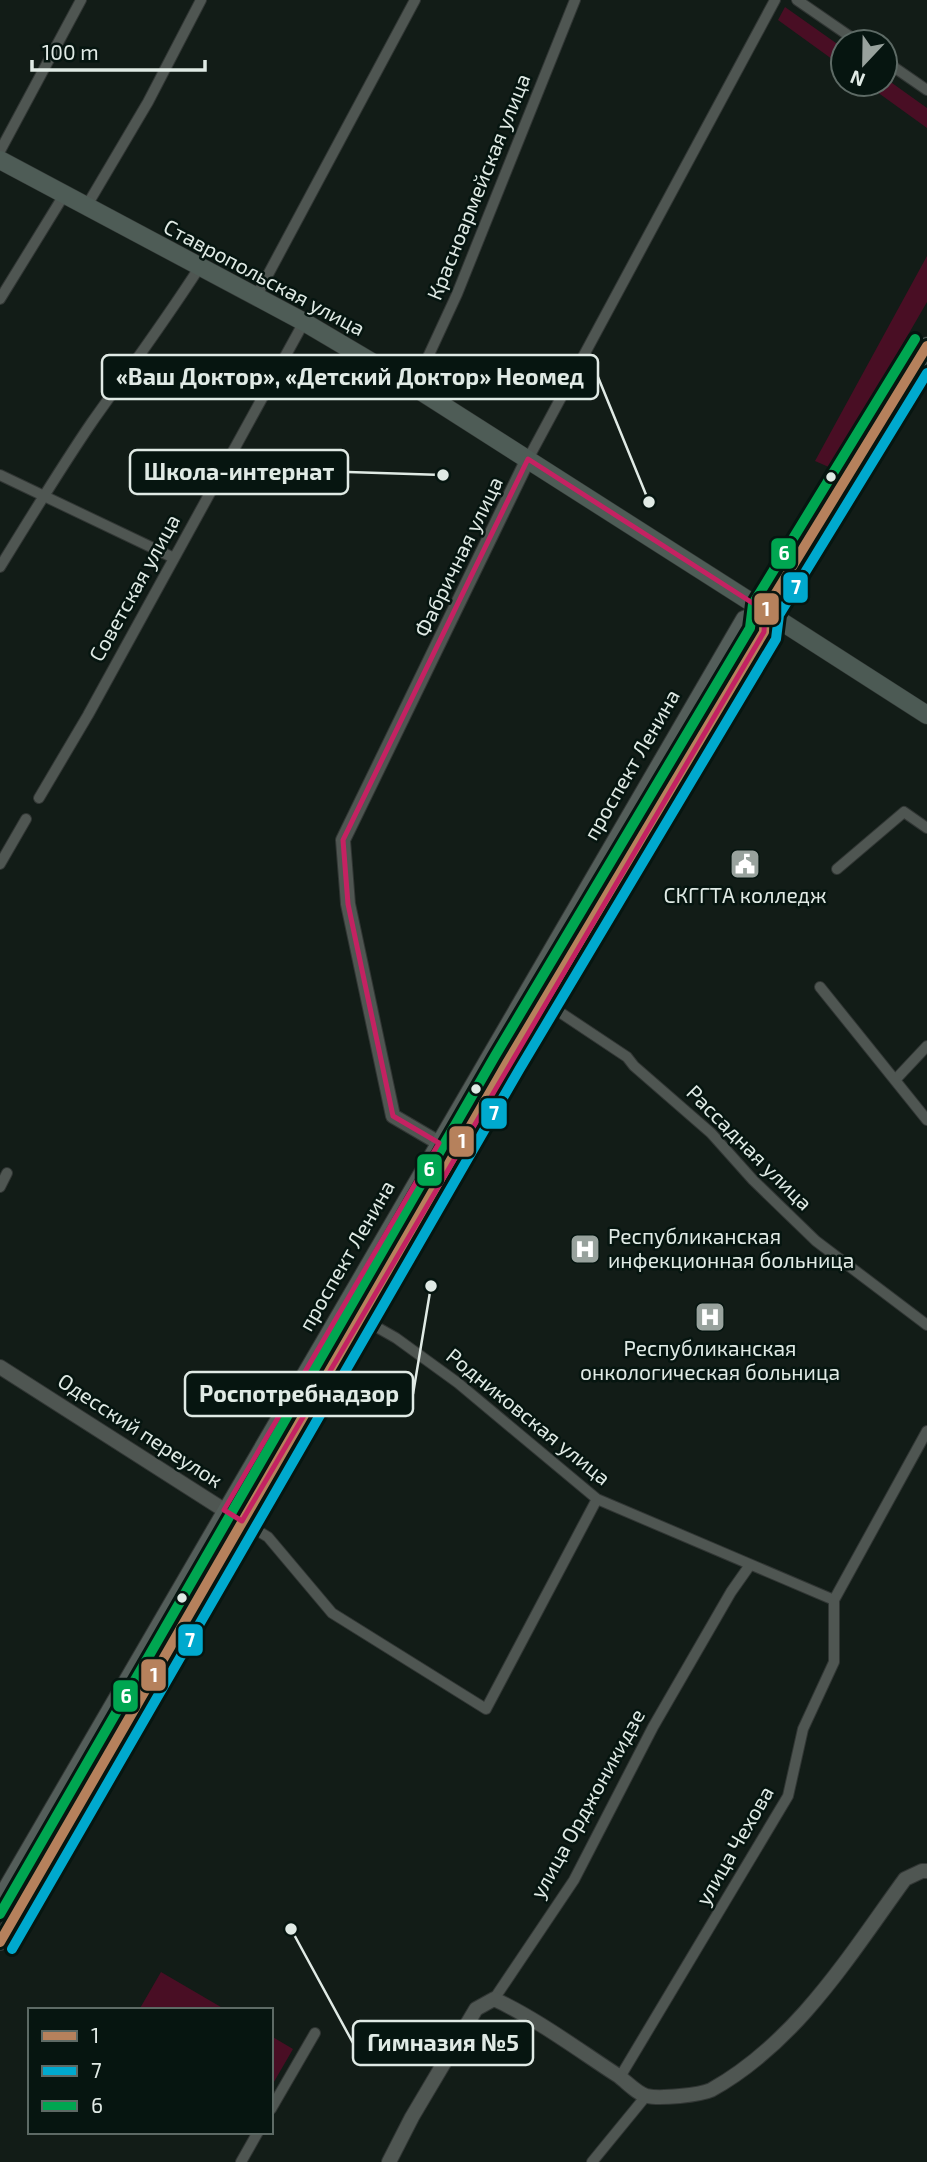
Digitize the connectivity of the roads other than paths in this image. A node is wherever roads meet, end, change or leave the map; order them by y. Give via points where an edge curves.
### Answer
1 (81, 0) edge
2 (201, 0) edge
3 (415, 0) edge
4 (575, 0) edge
5 (775, 0) edge
6 (797, 0) edge
7 (838, 28) edge
8 (899, 71) edge
9 (927, 90) edge
10 (0, 151) edge
11 (0, 160) edge
12 (64, 195) junction
13 (86, 207) junction
14 (199, 268) junction
15 (256, 297) junction
16 (0, 299) edge
17 (304, 322) junction
18 (927, 346) edge
19 (414, 387) junction
20 (528, 459) junction
21 (0, 475) edge
22 (43, 496) junction
23 (174, 558) junction
24 (0, 567) edge
25 (765, 611) junction
26 (927, 715) edge
27 (38, 798) dead end
28 (26, 819) dead end
29 (927, 828) edge
30 (0, 864) edge
31 (837, 869) dead end
32 (820, 986) dead end
33 (543, 1001) junction
34 (927, 1046) edge
35 (896, 1079) junction
36 (927, 1120) edge
37 (439, 1143) junction
38 (7, 1173) dead end
39 (0, 1187) edge
40 (359, 1317) junction
41 (927, 1325) edge
42 (0, 1367) edge
43 (927, 1431) edge
44 (597, 1499) junction
45 (224, 1510) junction
46 (242, 1521) junction
47 (750, 1565) junction
48 (834, 1600) junction
49 (925, 1867) edge
50 (0, 1899) edge
51 (0, 1942) edge
52 (495, 1998) junction
53 (315, 2033) dead end
54 (620, 2077) junction
55 (646, 2096) junction
56 (273, 2106) edge
57 (257, 2134) edge
58 (241, 2162) edge
59 (389, 2162) edge
60 (592, 2162) edge

1 - 10 street
2 - 13 street
3 - 15 street
4 - 19 street, Красноармейская улица via 457,295
5 - 20 street, Фабричная улица
6 - 7 street
8 - 9 street
11 - 12 main road, Ставропольская улица
12 - 13 main road, Ставропольская улица
12 - 16 street
13 - 14 main road, Ставропольская улица
14 - 15 main road, Ставропольская улица
14 - 22 street
15 - 17 main road, Ставропольская улица
17 - 19 main road, Ставропольская улица
17 - 23 street, Советская улица
18 - 25 main road, проспект Ленина
19 - 20 main road, Ставропольская улица
20 - 25 main road, Ставропольская улица
20 - 37 street, Фабричная улица via 343,840 348,904 394,1116
21 - 22 street
22 - 23 street
22 - 24 street
23 - 27 street, Советская улица
25 - 26 highway, Ставропольская улица
25 - 33 main road, проспект Ленина via 764,632
25 - 37 main road, проспект Ленина via 744,619
28 - 30 street
29 - 31 street via 904,812
32 - 35 street
33 - 40 main road, проспект Ленина
33 - 41 street, Рассадная улица via 627,1057 711,1133 816,1241
34 - 35 street
35 - 36 street
37 - 45 main road, проспект Ленина
38 - 39 street
40 - 44 street, Родниковская улица via 458,1383
40 - 46 main road, проспект Ленина
42 - 45 street, Одесский переулок
43 - 48 street, улица Чехова
44 - 46 street, Одесский переулок via 486,1709 332,1613 268,1536
44 - 47 street, Родниковская улица
45 - 46 street, Одесский переулок
45 - 50 main road, проспект Ленина
46 - 51 main road, проспект Ленина
47 - 48 street, Родниковская улица
47 - 52 street, улица Орджоникидзе via 653,1727 574,1880
48 - 54 street, улица Чехова via 834,1662 803,1729 788,1796
49 - 55 street via 905,1879 830,1984 757,2057 708,2091
52 - 54 street
52 - 59 street, улица Орджоникидзе via 476,2009
53 - 56 street
54 - 55 street
55 - 60 street
57 - 58 street

